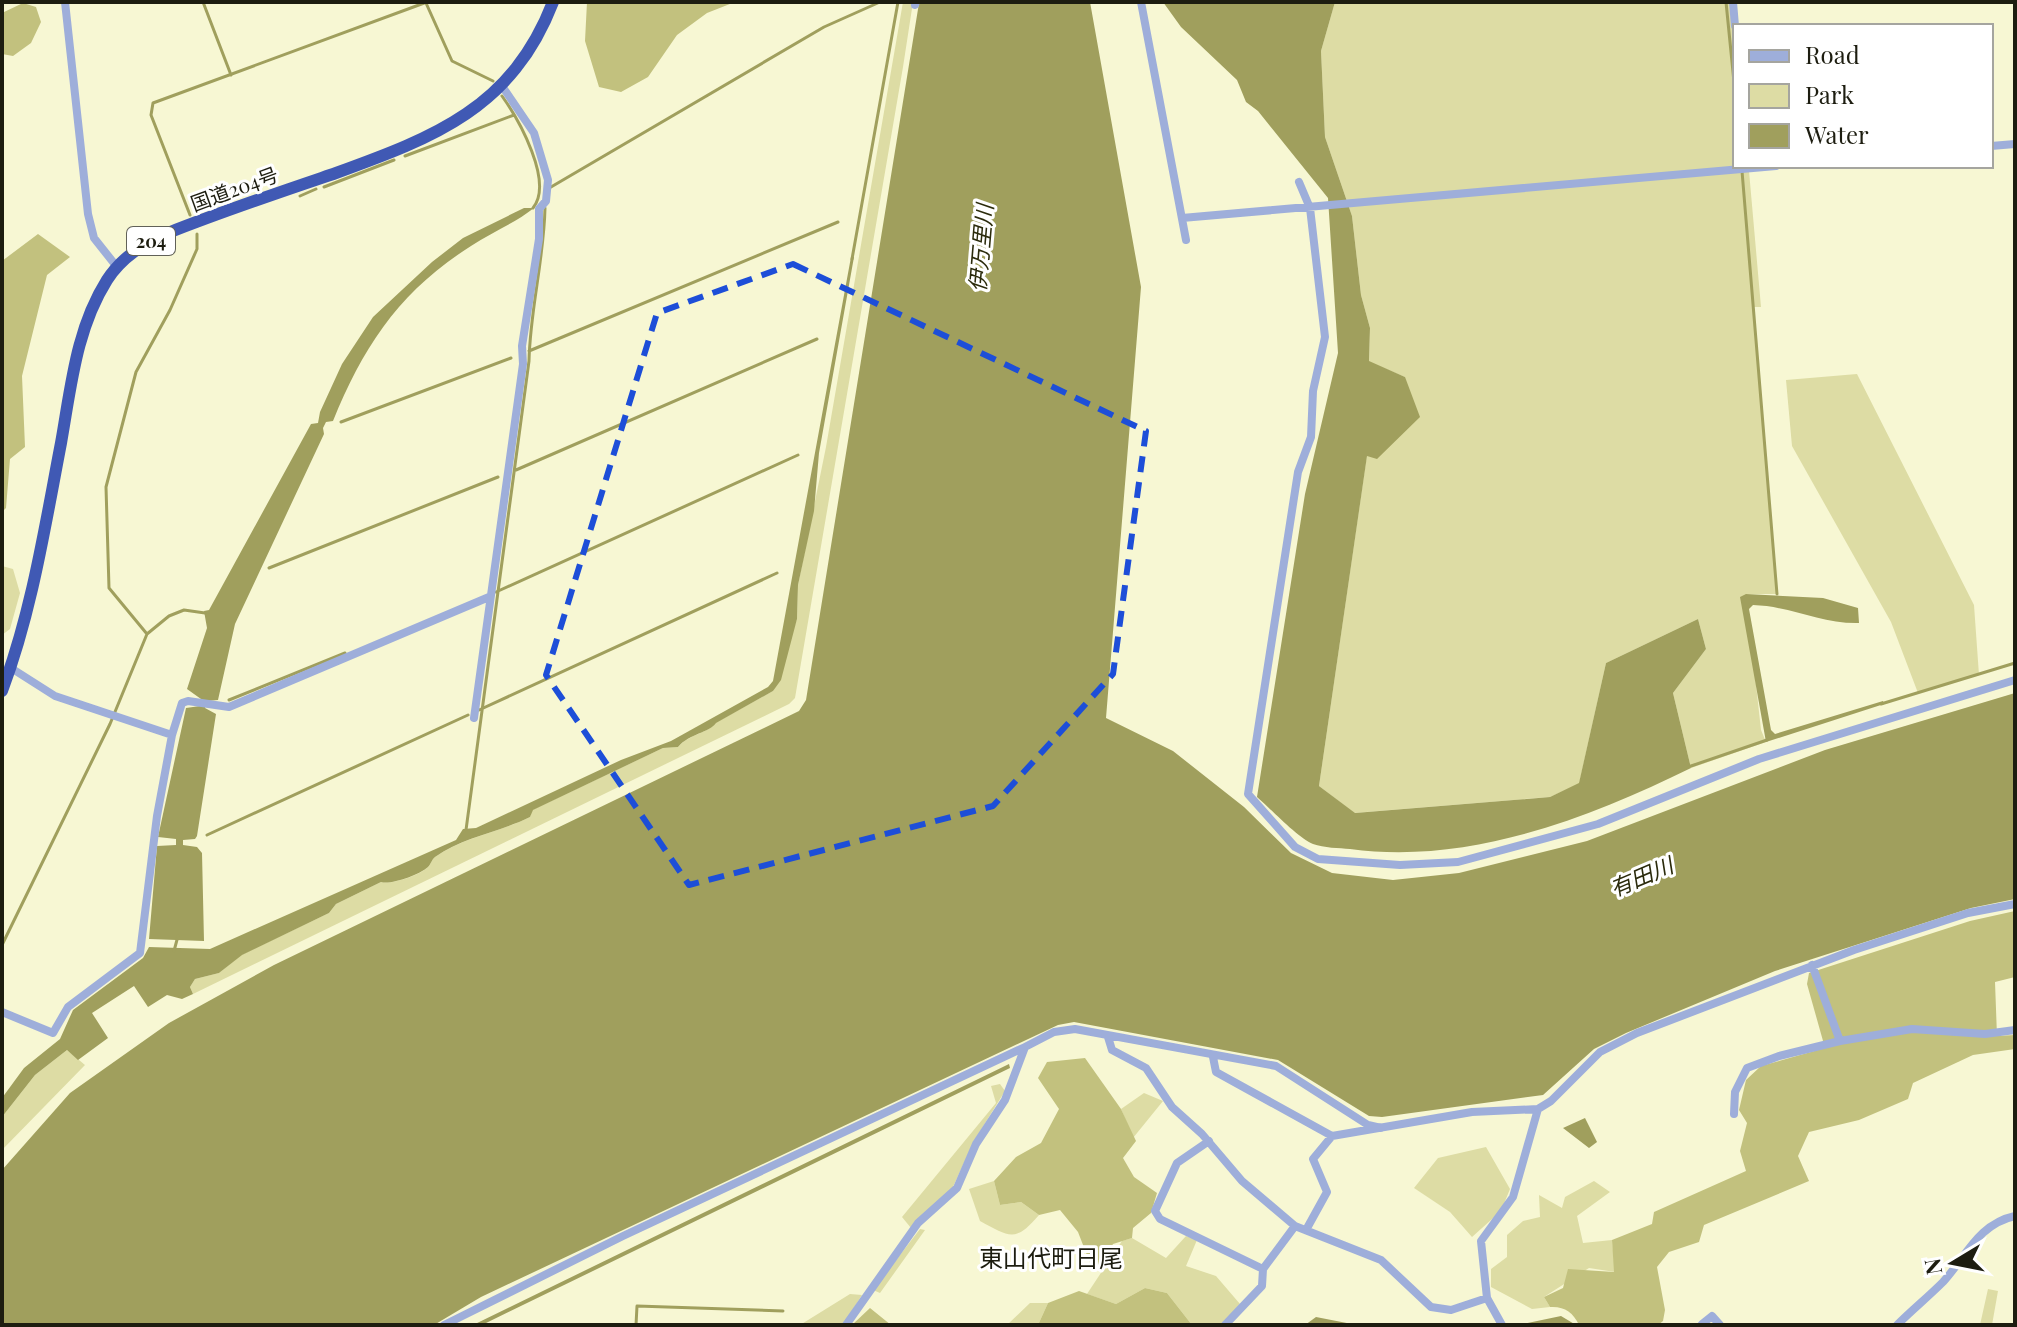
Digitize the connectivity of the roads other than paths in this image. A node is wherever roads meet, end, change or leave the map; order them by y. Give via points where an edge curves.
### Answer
1 (65, 2) edge
2 (553, 2) edge
3 (1141, 2) edge
4 (1733, 2) edge
5 (1735, 24) edge
6 (502, 86) junction
7 (2015, 144) edge
8 (1993, 146) edge
9 (1743, 168) edge
10 (1299, 182) dead end
11 (1314, 208) junction
12 (1182, 218) junction
13 (1186, 240) dead end
14 (117, 267) junction
15 (489, 597) junction
16 (11, 668) junction
17 (2015, 680) edge
18 (2, 691) edge
19 (474, 718) dead end
20 (172, 735) junction
21 (2015, 904) edge
22 (1812, 965) junction
23 (2, 1012) edge
24 (2015, 1030) edge
25 (1108, 1037) junction
26 (1840, 1041) junction
27 (1025, 1047) junction
28 (1213, 1057) junction
29 (1538, 1109) junction
30 (1734, 1114) dead end
31 (1381, 1129) junction
32 (1332, 1136) junction
33 (1209, 1141) junction
34 (2015, 1216) edge
35 (1295, 1226) junction
36 (1306, 1230) junction
37 (1263, 1269) junction
38 (1487, 1298) junction
39 (1702, 1324) edge
40 (444, 1325) edge
41 (846, 1325) edge
42 (1225, 1325) edge
43 (1502, 1325) edge
44 (1720, 1325) edge
45 (1897, 1325) edge

1 - 14 street via 88,214 94,238
2 - 6 highway, 国道204号 / 204 via 528,52
3 - 12 street
4 - 5 street
6 - 14 highway, 国道204号 / 204 via 457,122 418,143 168,233
6 - 15 street via 534,133 548,180
7 - 8 street
9 - 11 street
10 - 11 street
11 - 12 street
11 - 17 street via 1324,351 1313,391 1311,437 1298,472 1248,794 1295,847 1318,859 1355,863 1458,862 1598,824 1759,759
12 - 13 street
14 - 16 highway, 国道204号 / 204 via 79,342 41,552
15 - 19 street
15 - 20 street via 229,707 182,703
16 - 18 highway, 国道204号 / 204
16 - 20 street via 55,696
20 - 23 street via 140,953 68,1007 53,1033
21 - 22 street via 1968,913
22 - 26 street
22 - 29 street via 1600,1052
24 - 26 street via 1985,1034 1912,1029
25 - 27 street via 1065,1029
25 - 28 street
25 - 33 street via 1112,1050 1146,1068 1172,1107
26 - 30 street via 1747,1068 1735,1092
27 - 40 street
27 - 41 street via 1005,1100 976,1144 957,1188 918,1223
28 - 31 street via 1276,1066
28 - 32 street via 1216,1072
29 - 31 street via 1472,1112
29 - 38 street via 1513,1197 1481,1241
31 - 32 street
32 - 36 street via 1313,1159 1327,1192
33 - 35 street via 1242,1181
33 - 37 street via 1177,1163 1155,1211 1160,1219
34 - 45 street via 1991,1226 1968,1246 1944,1280
35 - 36 street
35 - 37 street
36 - 38 street via 1381,1260 1431,1307 1451,1310
37 - 42 street via 1262,1286
38 - 43 street
39 - 44 street via 1712,1316

